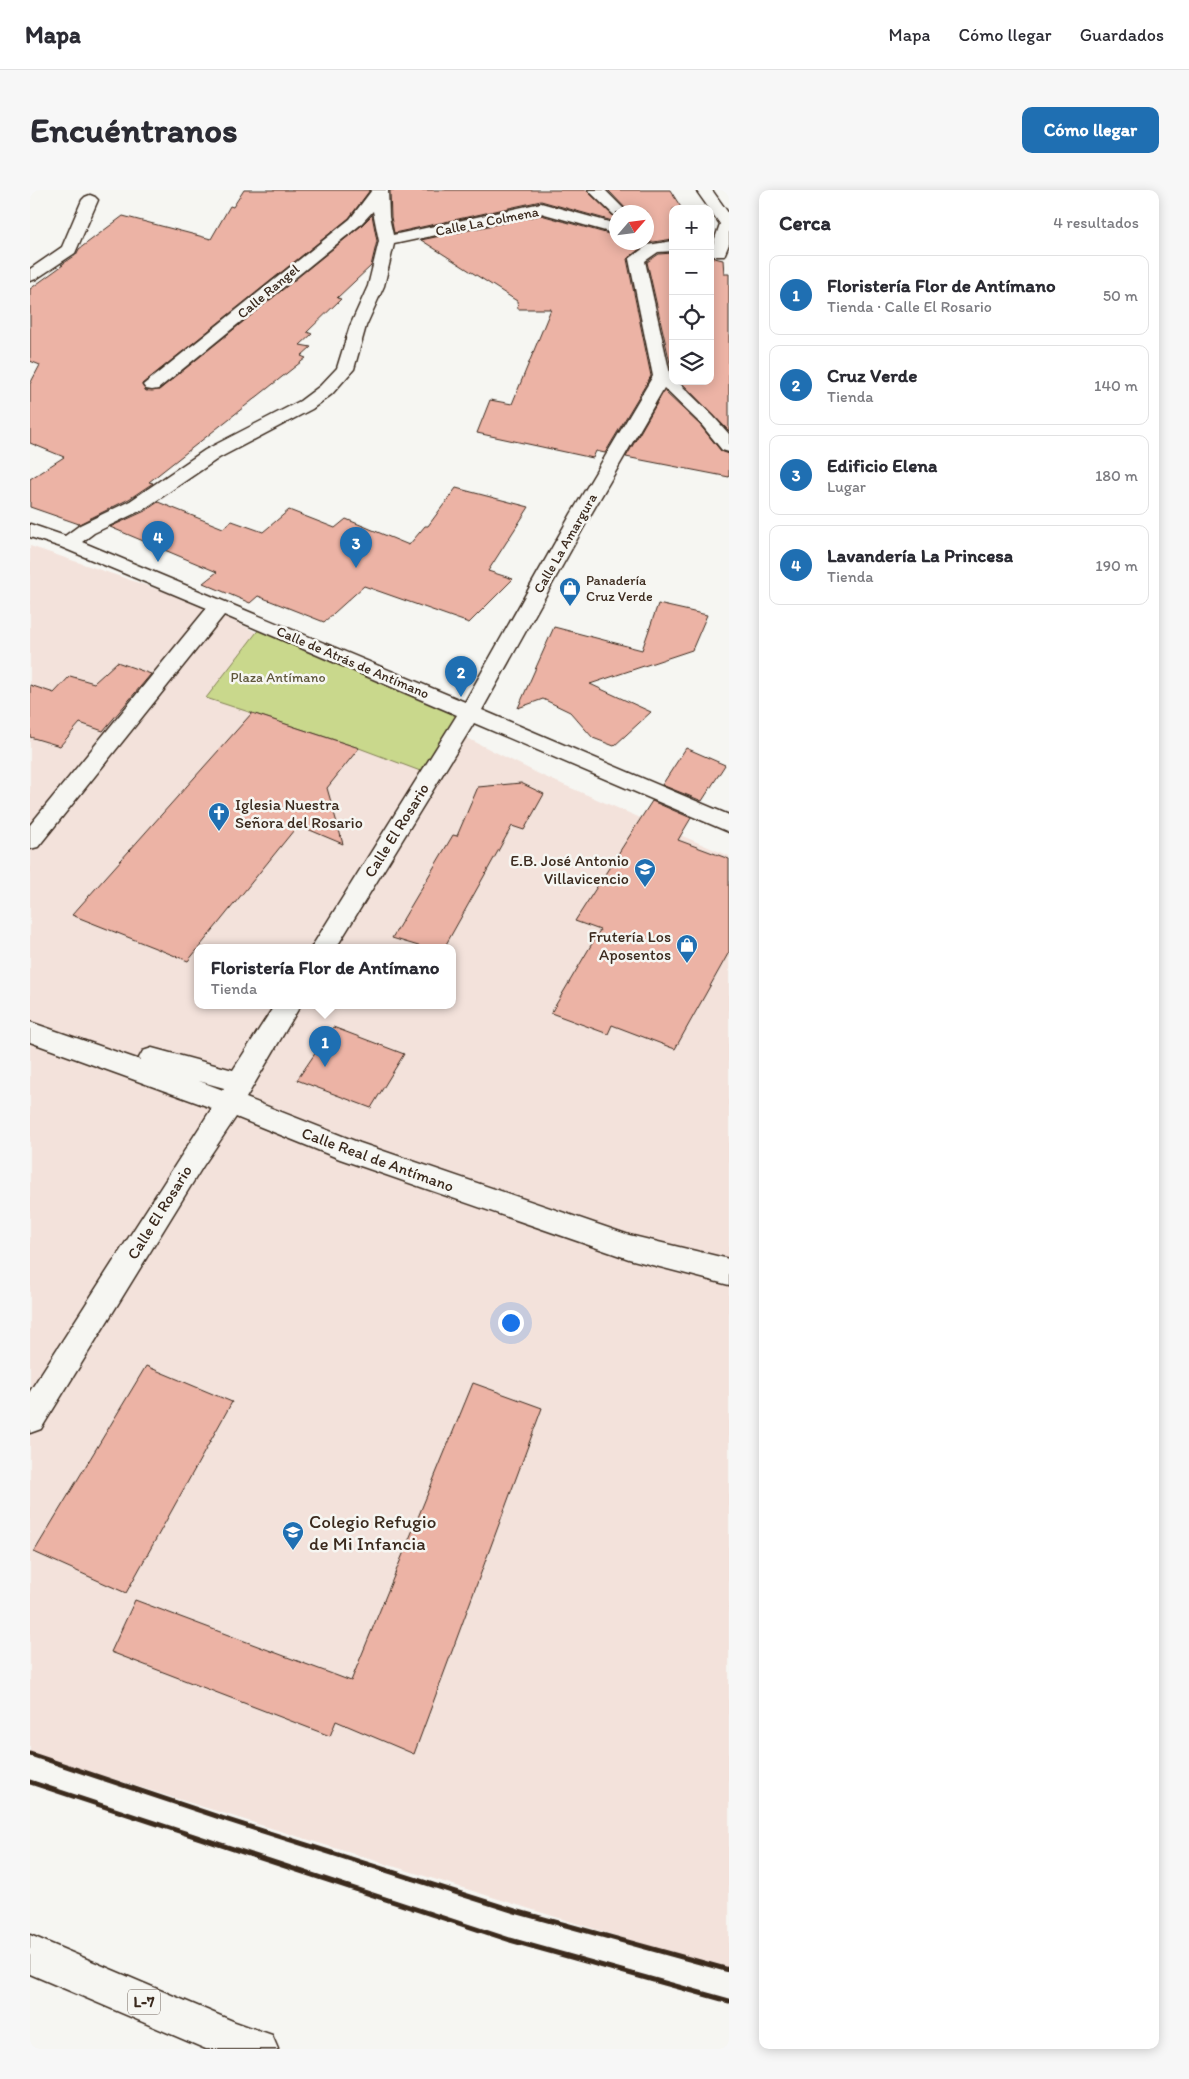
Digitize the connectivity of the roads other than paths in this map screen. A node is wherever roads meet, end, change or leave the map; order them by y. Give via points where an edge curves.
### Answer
1 (596, 190) edge
2 (704, 190) edge
3 (380, 192) edge
4 (90, 200) dead end
5 (612, 205) edge
6 (609, 227) edge
7 (387, 241) junction
8 (657, 246) edge
9 (719, 253) edge
10 (30, 276) edge
11 (662, 376) junction
12 (152, 385) dead end
13 (729, 446) edge
14 (30, 530) edge
15 (68, 543) junction
16 (220, 606) junction
17 (470, 712) junction
18 (729, 824) edge
19 (30, 841) edge
20 (325, 944) edge
21 (285, 1009) edge
22 (30, 1016) edge
23 (30, 1032) edge
24 (235, 1092) junction
25 (729, 1272) edge
26 (30, 1419) edge
27 (30, 1954) edge
28 (258, 2049) edge

1 - 5 main road
2 - 9 main road via 728,224
3 - 7 main road via 381,217
3 - 12 main road, Calle Rangel via 355,222
4 - 10 main road via 69,250
6 - 7 main road, Calle La Colmena via 535,203
7 - 15 main road via 376,286 358,326 345,368 326,390 306,405 212,454 137,505 87,529
8 - 11 main road via 637,259
11 - 13 main road via 708,420
11 - 17 main road, Calle La Amargura
14 - 15 main road, Calle de Atrás de Antímano
15 - 16 main road, Calle de Atrás de Antímano
16 - 17 main road, Calle de Atrás de Antímano
16 - 19 main road
17 - 18 main road, Calle de Atrás de Antímano
17 - 20 main road, Calle El Rosario
21 - 24 main road, Calle El Rosario
22 - 24 main road
23 - 24 main road, Calle Real de Antímano
24 - 25 main road, Calle Real de Antímano via 350,1151 628,1247
24 - 26 main road, Calle El Rosario
27 - 28 main road, L-7

